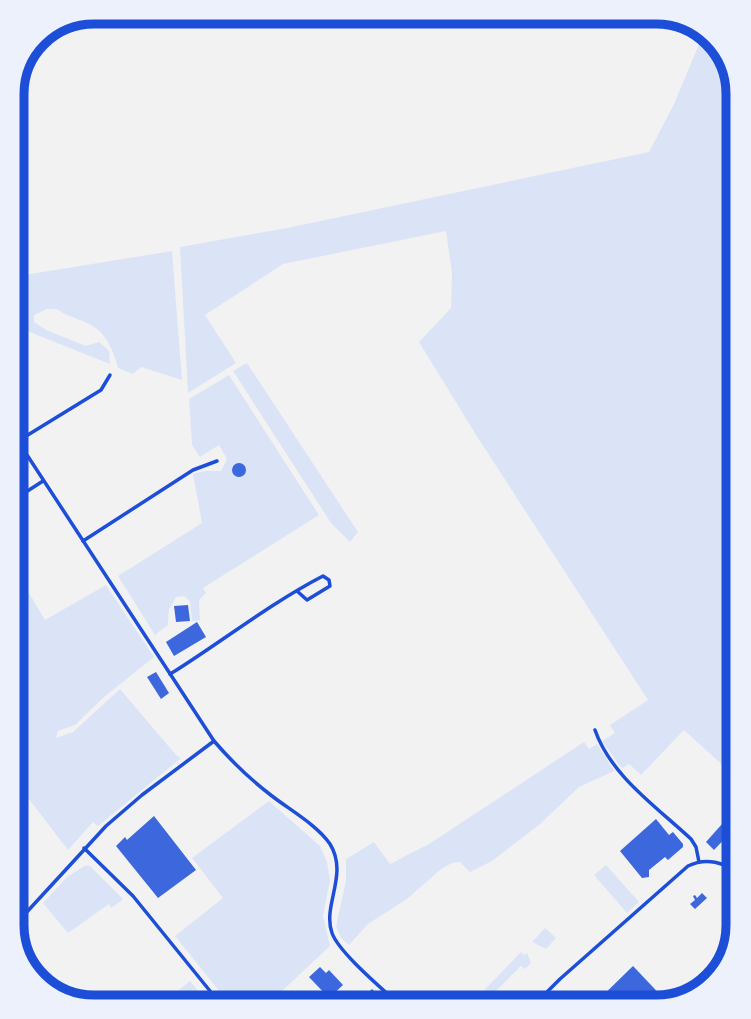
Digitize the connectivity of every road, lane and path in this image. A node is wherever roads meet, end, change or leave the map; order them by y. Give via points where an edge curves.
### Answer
1 (110, 375) dead end
2 (25, 437) edge
3 (25, 451) edge
4 (217, 461) dead end
5 (44, 481) junction
6 (25, 493) edge
7 (83, 541) junction
8 (297, 592) junction
9 (170, 674) junction
10 (595, 730) dead end
11 (214, 741) junction
12 (84, 848) junction
13 (699, 862) junction
14 (726, 866) edge
15 (24, 915) edge
16 (213, 995) edge
17 (390, 995) edge
18 (545, 995) edge

1 - 2 street via 101,390
3 - 5 street
4 - 7 street via 193,470
5 - 6 street
5 - 7 street
7 - 9 street
8 - 8 street via 323,576 329,580 330,586 307,600
8 - 9 street
9 - 11 street
10 - 13 street via 614,766 691,839
11 - 12 street via 142,795
11 - 17 street via 249,778 330,845 337,879 332,935
12 - 15 street
12 - 16 street via 133,896
13 - 14 street
13 - 18 street via 688,866

